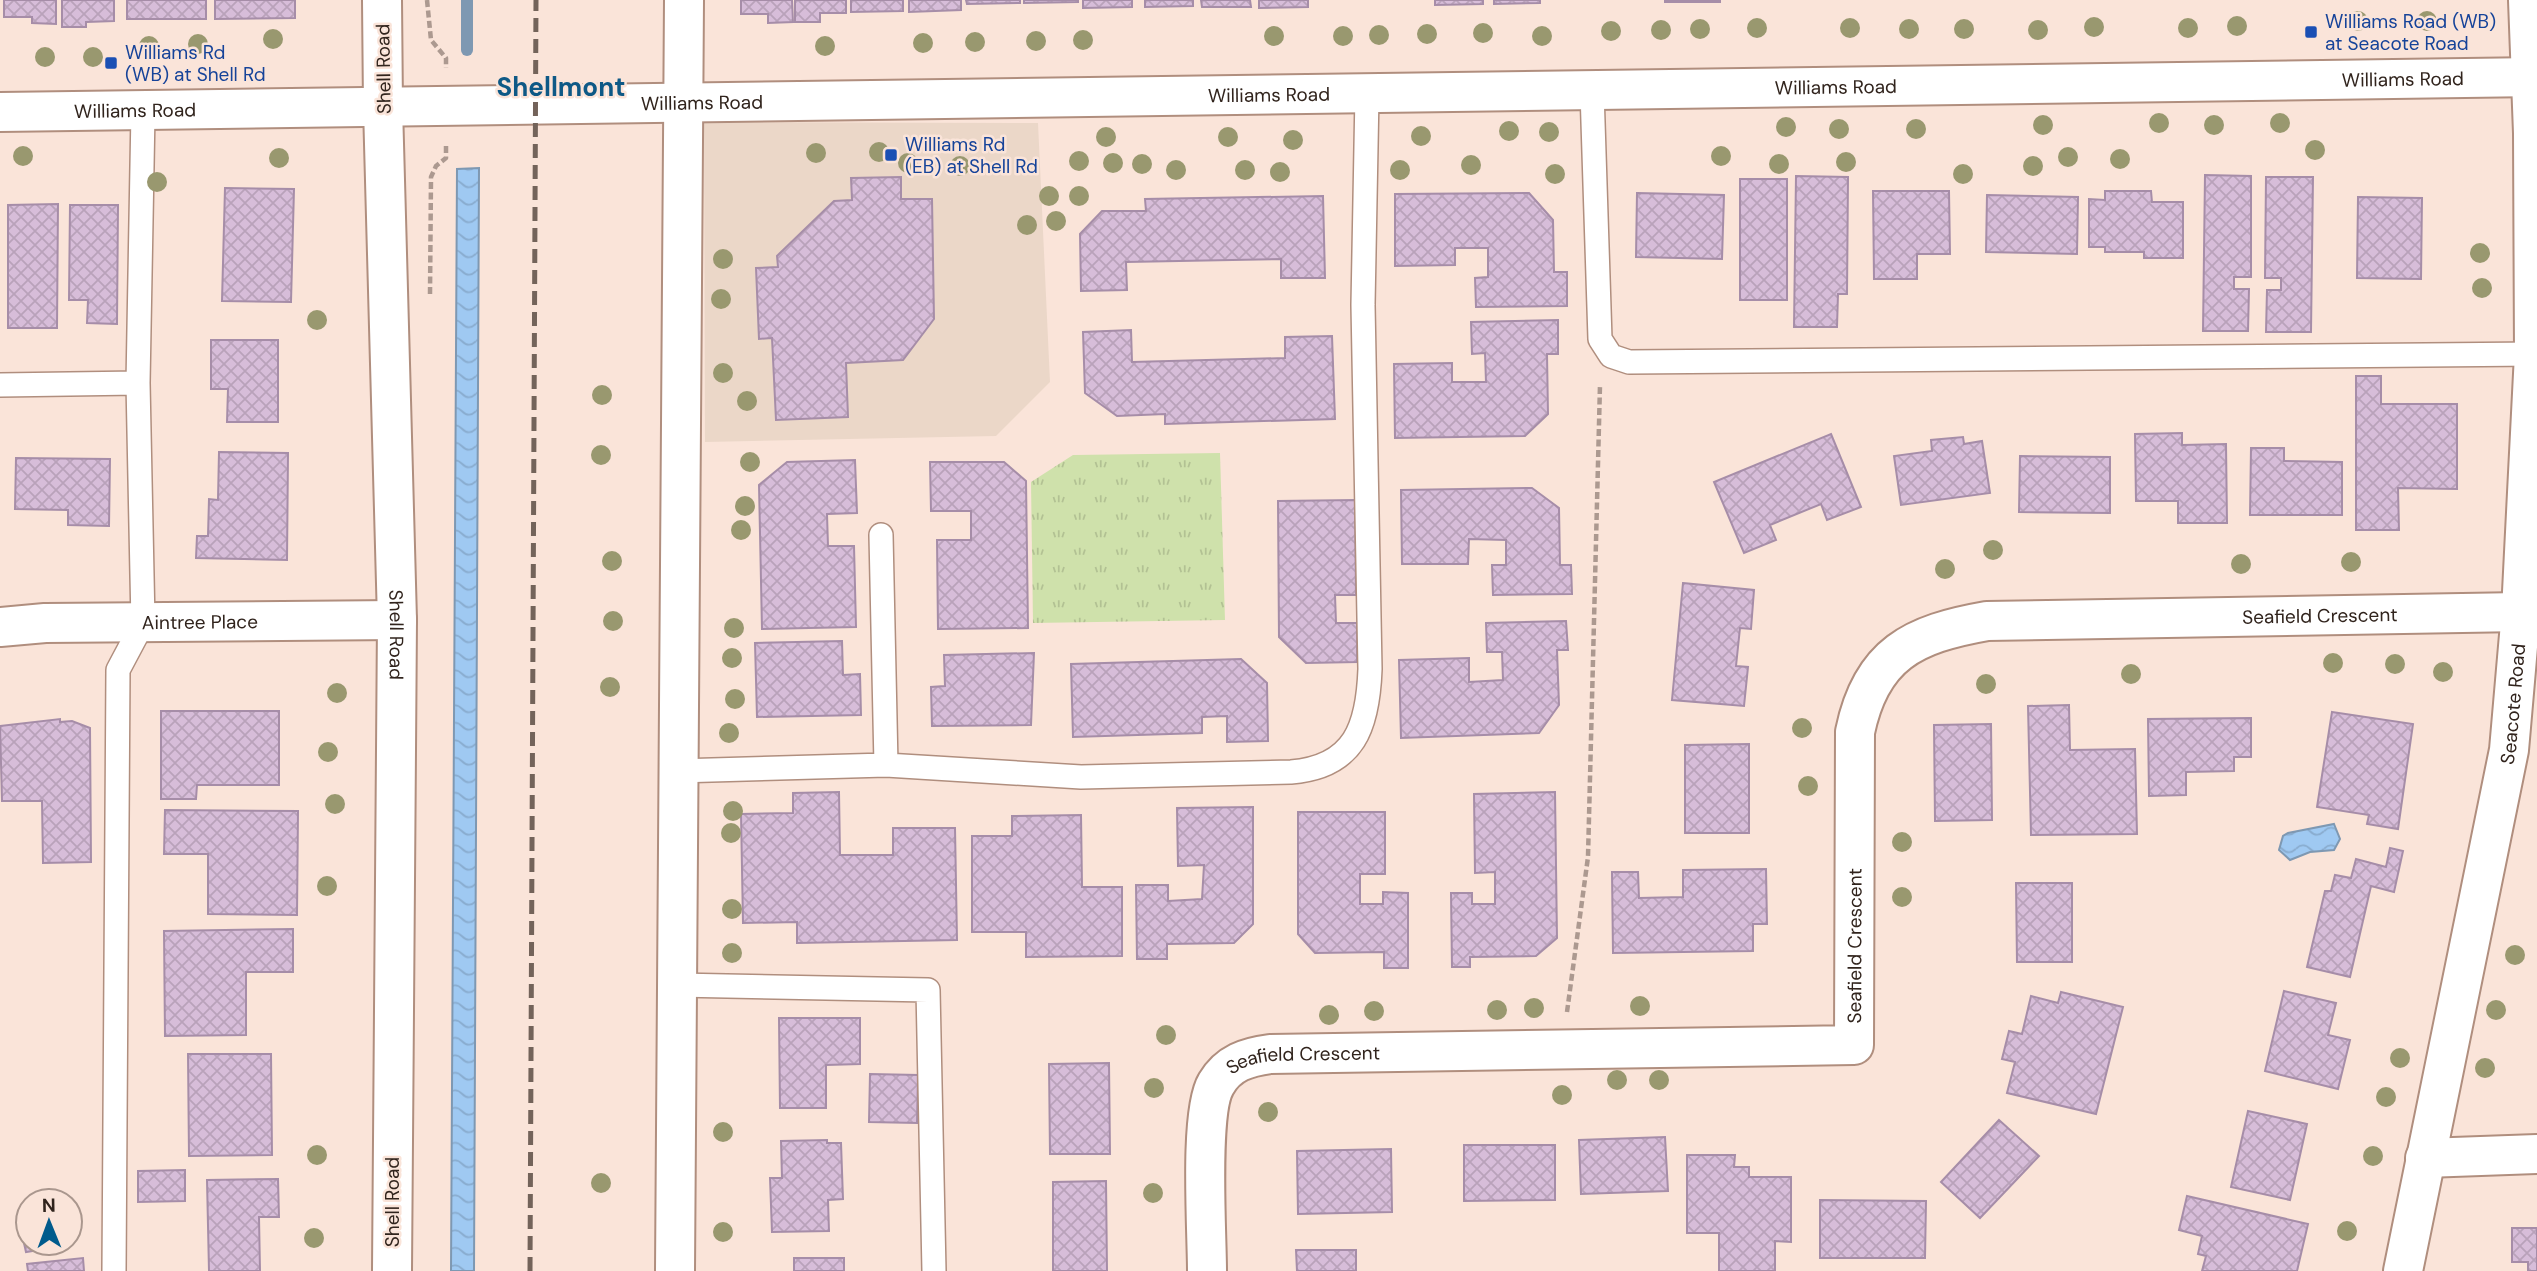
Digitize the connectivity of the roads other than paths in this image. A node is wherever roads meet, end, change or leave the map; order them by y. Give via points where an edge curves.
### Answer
1 (382, 0) edge
2 (684, 0) edge
3 (2528, 0) edge
4 (2534, 77) edge
5 (1592, 91) junction
6 (1367, 94) junction
7 (682, 101) junction
8 (383, 107) junction
9 (143, 111) junction
10 (0, 112) edge
11 (2535, 354) edge
12 (138, 383) junction
13 (0, 385) edge
14 (881, 535) dead end
15 (2521, 612) junction
16 (397, 621) junction
17 (143, 623) junction
18 (0, 627) edge
19 (886, 765) junction
20 (677, 771) junction
21 (677, 985) junction
22 (2537, 1154) edge
23 (2425, 1158) junction
24 (114, 1271) edge
25 (392, 1271) edge
26 (675, 1271) edge
27 (934, 1271) edge
28 (1206, 1271) edge
29 (2403, 1271) edge

1 - 8 street, Shell Road
2 - 7 street
3 - 4 street, Seacote Road
4 - 5 street, Williams Road
4 - 11 street, Seacote Road
5 - 6 street, Williams Road
5 - 11 lane via 1600,339 1611,356 1629,362
6 - 7 street, Williams Road
6 - 19 lane via 1363,305 1370,668 1366,711 1347,751 1310,771 1291,772 1081,777
7 - 8 street, Williams Road
7 - 20 street
8 - 9 street, Williams Road
8 - 16 street, Shell Road
9 - 10 street, Williams Road
9 - 12 lane
11 - 15 street, Seacote Road
12 - 13 lane
12 - 17 lane
14 - 19 lane
15 - 23 street, Seacote Road via 2509,750
15 - 28 street, Seafield Crescent via 2000,621 1933,634 1890,659 1879,671 1868,687 1855,732 1854,1045 1270,1054 1239,1060 1216,1083 1206,1115
16 - 17 street, Aintree Place
16 - 25 street, Shell Road
17 - 18 street, Aintree Place
17 - 24 lane via 118,670
19 - 20 lane
20 - 21 street
21 - 26 street
21 - 27 lane via 928,990
22 - 23 street
23 - 29 street, Seacote Road

